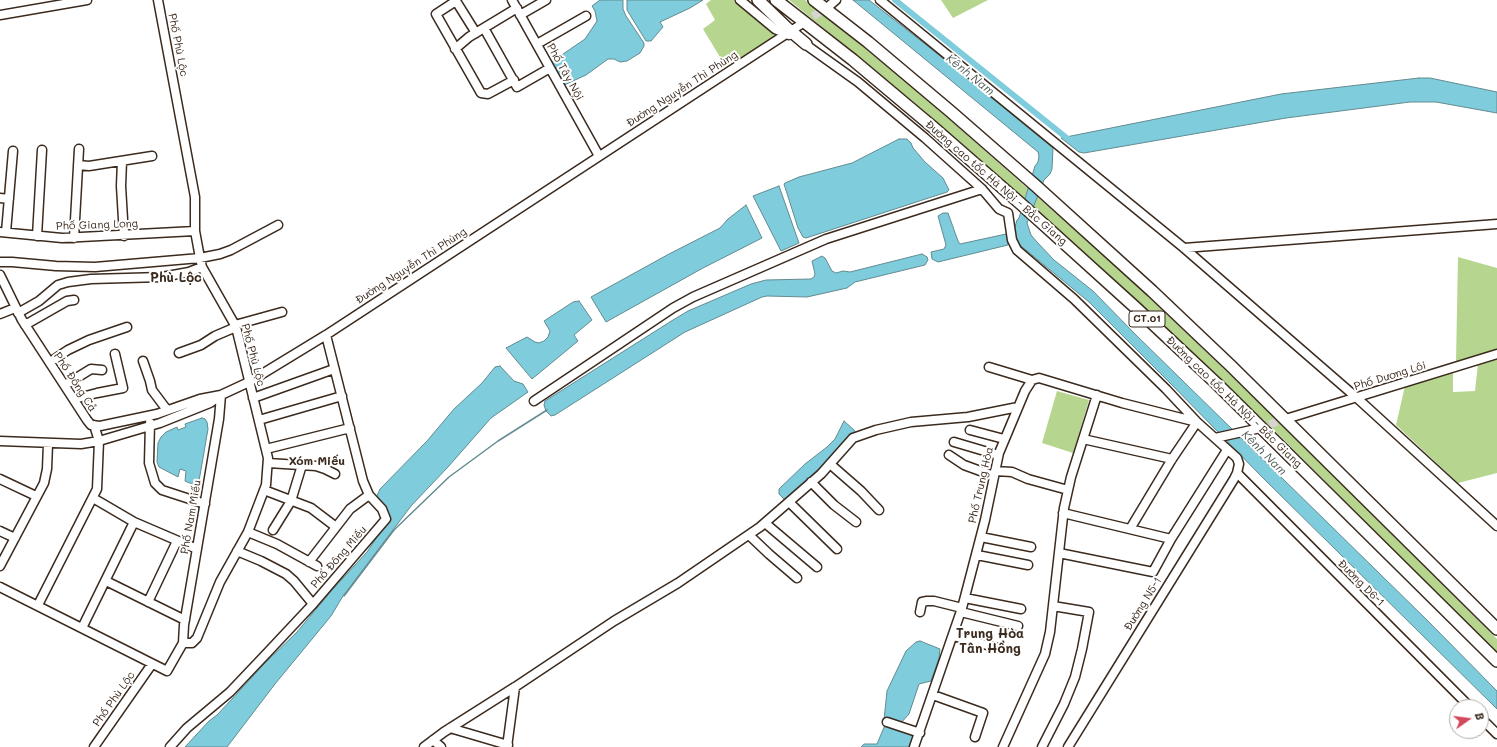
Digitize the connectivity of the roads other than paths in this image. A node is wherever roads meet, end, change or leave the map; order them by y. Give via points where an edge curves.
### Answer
1 (87, 0) edge
2 (158, 0) edge
3 (512, 0) edge
4 (546, 0) edge
5 (740, 0) edge
6 (758, 0) edge
7 (776, 0) edge
8 (814, 0) edge
9 (836, 0) edge
10 (880, 0) edge
11 (829, 6) tunnel mouth
12 (518, 12) junction
13 (0, 15) edge
14 (586, 16) dead end
15 (803, 24) tunnel mouth
16 (484, 28) junction
17 (476, 33) junction
18 (789, 33) junction
19 (537, 44) junction
20 (806, 44) joint
21 (455, 49) junction
22 (550, 68) junction
23 (514, 80) junction
24 (78, 148) dead end
25 (42, 150) dead end
26 (13, 151) dead end
27 (152, 156) dead end
28 (599, 156) junction
29 (122, 161) junction
30 (78, 165) junction
31 (982, 189) junction
32 (0, 198) edge
33 (9, 199) junction
34 (1497, 224) edge
35 (278, 225) dead end
36 (195, 231) junction
37 (3, 232) edge
38 (37, 236) junction
39 (124, 236) junction
40 (74, 238) junction
41 (1184, 248) junction
42 (200, 258) junction
43 (0, 262) edge
44 (202, 267) junction
45 (0, 275) edge
46 (74, 300) dead end
47 (17, 311) junction
48 (282, 312) dead end
49 (0, 314) edge
50 (25, 325) junction
51 (235, 326) junction
52 (127, 327) dead end
53 (326, 335) junction
54 (179, 353) dead end
55 (115, 354) dead end
56 (1497, 354) edge
57 (143, 361) dead end
58 (50, 362) junction
59 (989, 366) dead end
60 (334, 369) junction
61 (102, 370) dead end
62 (1032, 380) junction
63 (249, 382) junction
64 (65, 385) junction
65 (221, 394) junction
66 (1096, 395) junction
67 (342, 396) junction
68 (253, 398) junction
69 (1357, 398) junction
70 (74, 399) junction
71 (534, 401) dead end
72 (1018, 407) junction
73 (167, 410) junction
74 (149, 416) junction
75 (1289, 418) tunnel mouth
76 (258, 420) junction
77 (1197, 422) junction
78 (94, 425) junction
79 (150, 426) junction
80 (350, 428) junction
81 (970, 430) dead end
82 (1252, 430) tunnel mouth
83 (1214, 438) junction
84 (1004, 439) junction
85 (1083, 439) junction
86 (0, 441) edge
87 (99, 442) junction
88 (954, 442) dead end
89 (48, 444) junction
90 (266, 449) junction
91 (1227, 450) junction
92 (949, 455) dead end
93 (998, 455) junction
94 (1172, 459) junction
95 (268, 463) junction
96 (830, 464) junction
97 (302, 465) junction
98 (995, 473) junction
99 (1237, 473) junction
100 (335, 474) dead end
101 (0, 479) edge
102 (811, 482) junction
103 (264, 490) junction
104 (1068, 490) junction
105 (369, 495) junction
106 (36, 496) junction
107 (93, 498) junction
108 (290, 501) junction
109 (789, 502) junction
110 (204, 504) junction
111 (879, 510) dead end
112 (1063, 513) junction
113 (134, 522) junction
114 (856, 522) dead end
115 (765, 523) junction
116 (1497, 526) edge
117 (336, 527) junction
118 (1130, 529) junction
119 (0, 530) edge
120 (273, 530) dead end
121 (248, 532) junction
122 (749, 535) junction
123 (981, 537) junction
124 (15, 538) junction
125 (1171, 539) junction
126 (177, 541) junction
127 (1031, 547) dead end
128 (197, 549) junction
129 (837, 550) dead end
130 (237, 551) junction
131 (1059, 553) junction
132 (976, 555) junction
133 (309, 562) junction
134 (1028, 565) dead end
135 (0, 566) edge
136 (317, 566) dead end
137 (817, 567) dead end
138 (797, 578) dead end
139 (106, 581) junction
140 (0, 587) edge
141 (965, 598) junction
142 (148, 602) junction
143 (313, 604) junction
144 (38, 605) junction
145 (1053, 606) junction
146 (962, 610) junction
147 (1021, 610) dead end
148 (920, 612) dead end
149 (185, 620) junction
150 (1018, 626) dead end
151 (82, 628) junction
152 (1497, 629) edge
153 (953, 636) junction
154 (183, 643) junction
155 (998, 648) dead end
156 (1497, 662) edge
157 (152, 664) junction
158 (515, 687) junction
159 (933, 696) junction
160 (1462, 699) edge
161 (889, 723) dead end
162 (1489, 726) edge
163 (450, 728) junction
164 (920, 733) junction
165 (1497, 734) edge
166 (975, 737) dead end
167 (433, 740) junction
168 (507, 746) edge
169 (94, 747) edge
170 (170, 747) edge
171 (424, 747) edge
172 (441, 747) edge
173 (914, 747) edge
174 (1003, 747) edge
175 (1042, 747) edge
176 (1068, 747) edge

1 - 13 street
2 - 36 street, Phố Phù Lộc via 195,197
3 - 12 street, Phố Tây Nội
4 - 12 street
5 - 18 street via 775,28
6 - 18 highway
7 - 156 highway, Đường cao tốc Hà Nội - Bắc Giang / CT.01 via 934,128 1136,308 1216,383
8 - 152 highway, Đường cao tốc Hà Nội - Bắc Giang / CT.01 via 950,111 1157,296
9 - 11 street
10 - 41 street
12 - 16 street
12 - 19 street, Phố Tây Nội
14 - 19 street
15 - 18 street, Đường Nguyễn Thì Phùng
16 - 17 street
16 - 23 street
17 - 21 street
17 - 21 street via 456,1 437,12 436,16
18 - 20 highway
18 - 28 street, Đường Nguyễn Thì Phùng
19 - 22 street, Phố Tây Nội
20 - 31 street via 858,82
21 - 23 street via 481,93 488,94
22 - 23 street via 517,86
22 - 28 street, Phố Tây Nội
24 - 30 street
25 - 38 street
26 - 33 street
27 - 29 street
28 - 53 street, Đường Nguyễn Thì Phùng
29 - 30 street
29 - 39 street
30 - 40 street
31 - 71 street via 826,239 693,297
31 - 77 street via 999,209 1008,214 1012,240 1017,250 1074,300
32 - 33 street
33 - 37 street
34 - 41 street
35 - 42 street via 231,250
36 - 39 street, Phố Giang Long
36 - 42 street, Phố Phù Lộc
37 - 38 street, Phố Giang Long
38 - 40 street, Phố Giang Long
39 - 40 street, Phố Giang Long
41 - 69 street
42 - 43 street via 95,267
42 - 44 street, Phố Phù Lộc
44 - 47 street via 162,277 68,282 58,285 39,301
44 - 51 street, Phố Phù Lộc
45 - 47 street, Phố Đồng Cả
46 - 50 street via 66,301
47 - 49 street
47 - 50 street, Phố Đồng Cả
48 - 51 street
50 - 58 street, Phố Đồng Cả
51 - 54 street via 201,345
51 - 63 street, Phố Phù Lộc
52 - 58 street via 89,340
53 - 60 street, Phố Đông Miếu
53 - 63 street, Đường Nguyễn Thì Phùng
55 - 70 street via 123,388
56 - 69 street, Phố Dương Lôi
57 - 73 street via 152,390
58 - 64 street, Phố Đồng Cả
59 - 62 street
60 - 67 street, Phố Đông Miếu
60 - 68 street
61 - 64 street via 91,369
62 - 66 street via 1039,378
62 - 72 street, Phố Trung Hòa
63 - 65 street, Đường Nguyễn Thì Phùng
63 - 68 street, Phố Phù Lộc
64 - 70 street, Phố Đồng Cả
65 - 73 street, Phố Đồng Cả
65 - 79 street, Đường Nguyễn Thì Phùng via 210,403
65 - 110 street, Phố Nam Miếu
66 - 77 street
66 - 85 street
67 - 76 street
67 - 80 street, Phố Đông Miếu
68 - 76 street, Phố Phù Lộc
69 - 75 street, Phố Dương Lôi
69 - 116 street
70 - 78 street, Phố Đồng Cả via 87,420
72 - 84 street, Phố Trung Hòa
72 - 96 street via 968,417 911,422 876,430 853,438
73 - 74 street, Phố Đồng Cả
74 - 78 street, Phố Đồng Cả
74 - 79 street
76 - 90 street, Phố Phù Lộc
77 - 83 street
77 - 94 street
78 - 87 street
79 - 87 street, Đường Nguyễn Thì Phùng
79 - 110 street via 149,463 155,483 162,490
80 - 90 street
80 - 105 street, Phố Đông Miếu via 360,471
81 - 84 street
82 - 83 street
83 - 91 street
84 - 93 street, Phố Trung Hòa
85 - 94 street
85 - 104 street
86 - 89 street, Đường Nguyễn Thì Phùng
87 - 89 street, Đường Nguyễn Thì Phùng
87 - 107 street via 97,489
88 - 93 street
89 - 106 street via 46,476
90 - 95 street, Phố Phù Lộc
91 - 99 street via 1239,461
91 - 125 street
92 - 98 street via 964,465
93 - 98 street, Phố Trung Hòa
94 - 118 street
95 - 97 street
95 - 103 street, Phố Phù Lộc
96 - 102 street
96 - 111 street
97 - 100 street via 321,468
97 - 108 street
98 - 104 street via 1012,472
98 - 123 street, Phố Trung Hòa
99 - 160 street, Đường D6-1
99 - 176 street, Đường N5-1
101 - 106 street
102 - 109 street
102 - 114 street
103 - 108 street
103 - 121 street, Phố Phù Lộc
104 - 112 street
105 - 117 street via 350,509
105 - 143 street, Phố Đông Miếu via 382,509 386,519
106 - 124 street
107 - 113 street
107 - 144 street
108 - 117 street via 311,508
108 - 120 street
109 - 115 street
109 - 129 street
110 - 128 street, Phố Nam Miếu
112 - 118 street
112 - 131 street
113 - 126 street
113 - 139 street
115 - 122 street
115 - 137 street
117 - 133 street
118 - 125 street
119 - 124 street
121 - 130 street, Phố Phù Lộc
121 - 133 street via 277,544
122 - 138 street
122 - 158 street
123 - 127 street
123 - 132 street, Phố Trung Hòa
124 - 135 street
125 - 131 street via 1153,572
126 - 128 street
126 - 142 street
128 - 149 street, Phố Nam Miếu
130 - 143 street via 286,574
130 - 154 street, Phố Phù Lộc via 220,582 197,638 192,643
131 - 145 street
132 - 134 street
132 - 141 street, Phố Trung Hòa
133 - 136 street
139 - 142 street
139 - 151 street
140 - 144 street
141 - 146 street, Phố Trung Hòa
141 - 147 street
142 - 149 street
143 - 170 street, Phố Đông Miếu via 230,692 187,728
144 - 151 street
145 - 174 street via 1045,654
145 - 175 street via 1089,612 1075,677
146 - 148 street via 934,600 922,602
146 - 150 street
146 - 153 street, Phố Trung Hòa
149 - 154 street, Phố Nam Miếu
151 - 157 street
153 - 155 street
153 - 159 street, Phố Trung Hòa
154 - 157 street via 167,671
157 - 169 street, Phố Phù Lộc
158 - 163 street
158 - 168 street
159 - 164 street, Phố Trung Hòa
159 - 166 street via 983,713
161 - 164 street
162 - 165 street
163 - 167 street
163 - 168 street
164 - 173 street, Phố Trung Hòa
167 - 171 street
167 - 172 street

